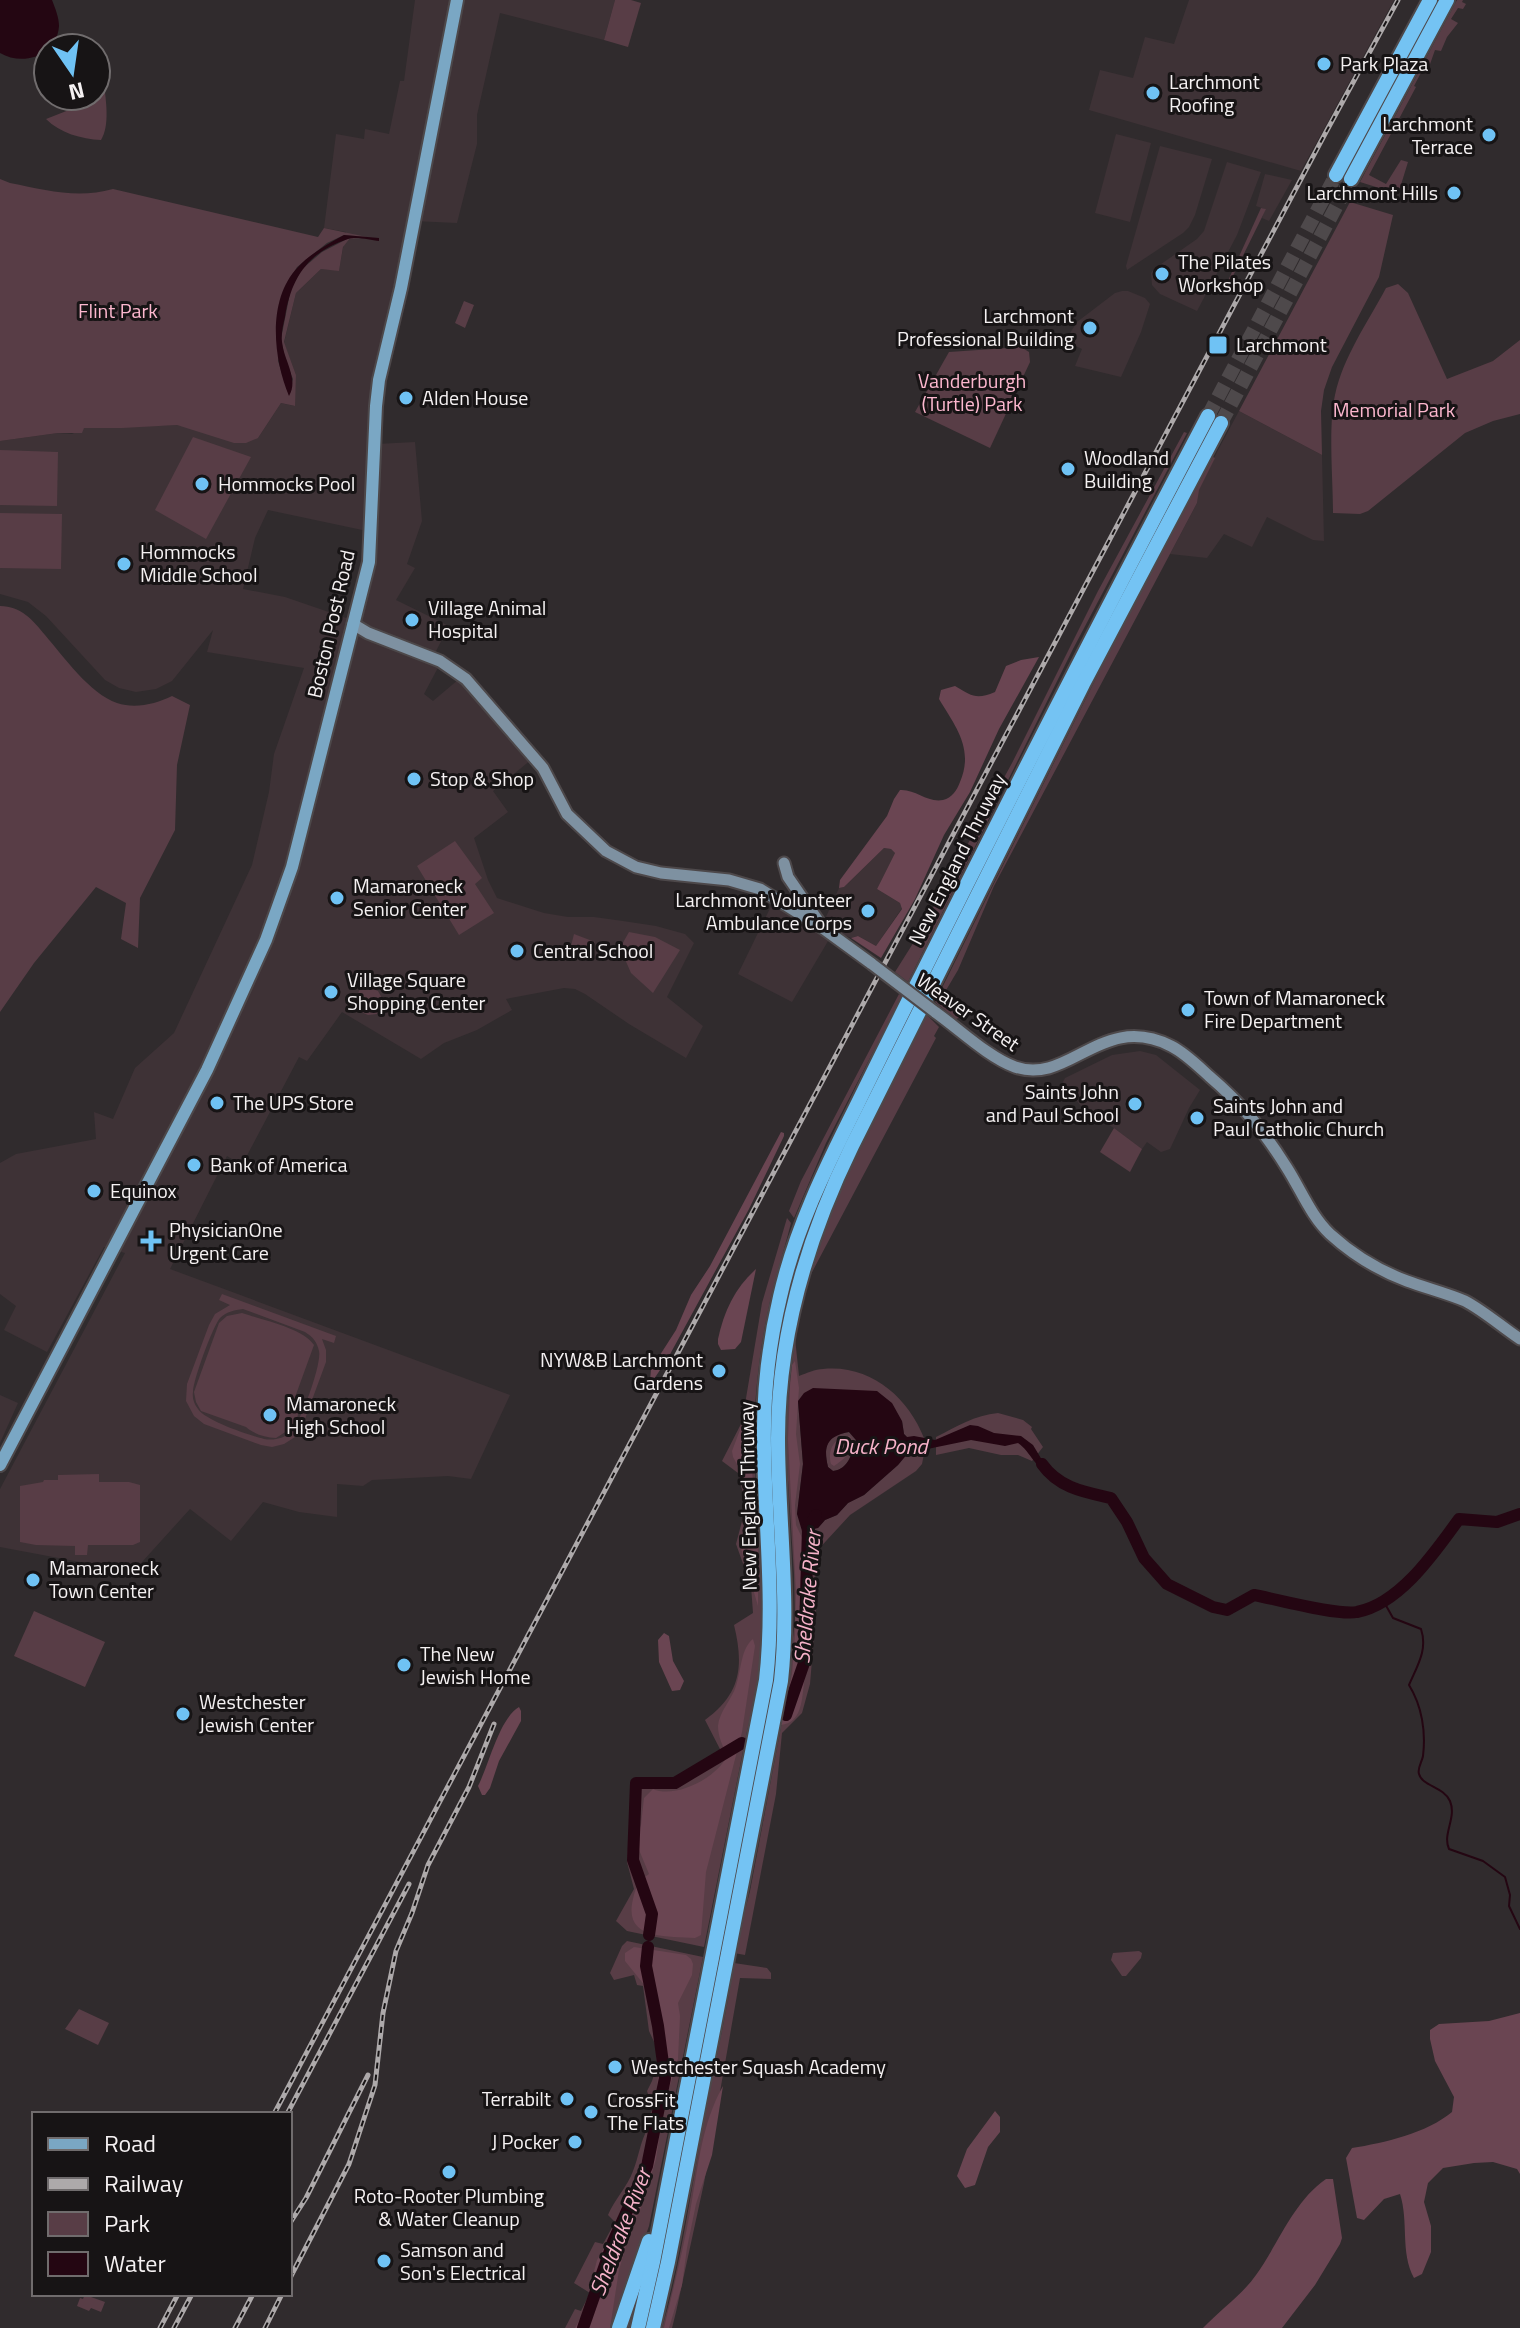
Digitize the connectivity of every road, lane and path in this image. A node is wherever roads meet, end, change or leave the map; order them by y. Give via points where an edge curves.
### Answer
1 (457, 0) edge
2 (1430, 0) edge
3 (1447, 0) edge
4 (353, 624) junction
5 (784, 863) dead end
6 (824, 929) junction
7 (1520, 1339) edge
8 (0, 1465) edge
9 (676, 2145) junction
10 (619, 2328) edge
11 (638, 2328) edge
12 (653, 2328) edge

1 - 4 main road, Boston Post Road via 379,380 369,562
2 - 3 highway via 1343,177
4 - 6 main road, Weaver Street via 424,654 466,679 543,768 567,814 606,851 636,867 760,889
4 - 8 main road, Boston Post Road via 292,867 266,940 207,1070
5 - 6 main road
6 - 7 main road, Weaver Street, bridge via 1016,1067 1048,1068 1103,1041 1127,1036 1171,1046 1253,1118 1329,1233 1388,1273 1469,1303
9 - 10 highway
9 - 11 highway, New England Thruway
9 - 12 highway, New England Thruway via 766,1680 771,1606 765,1394 775,1321 793,1250 819,1180 1072,673 1215,419 852,1146 803,1267 786,1338 779,1411 786,1607 781,1681

